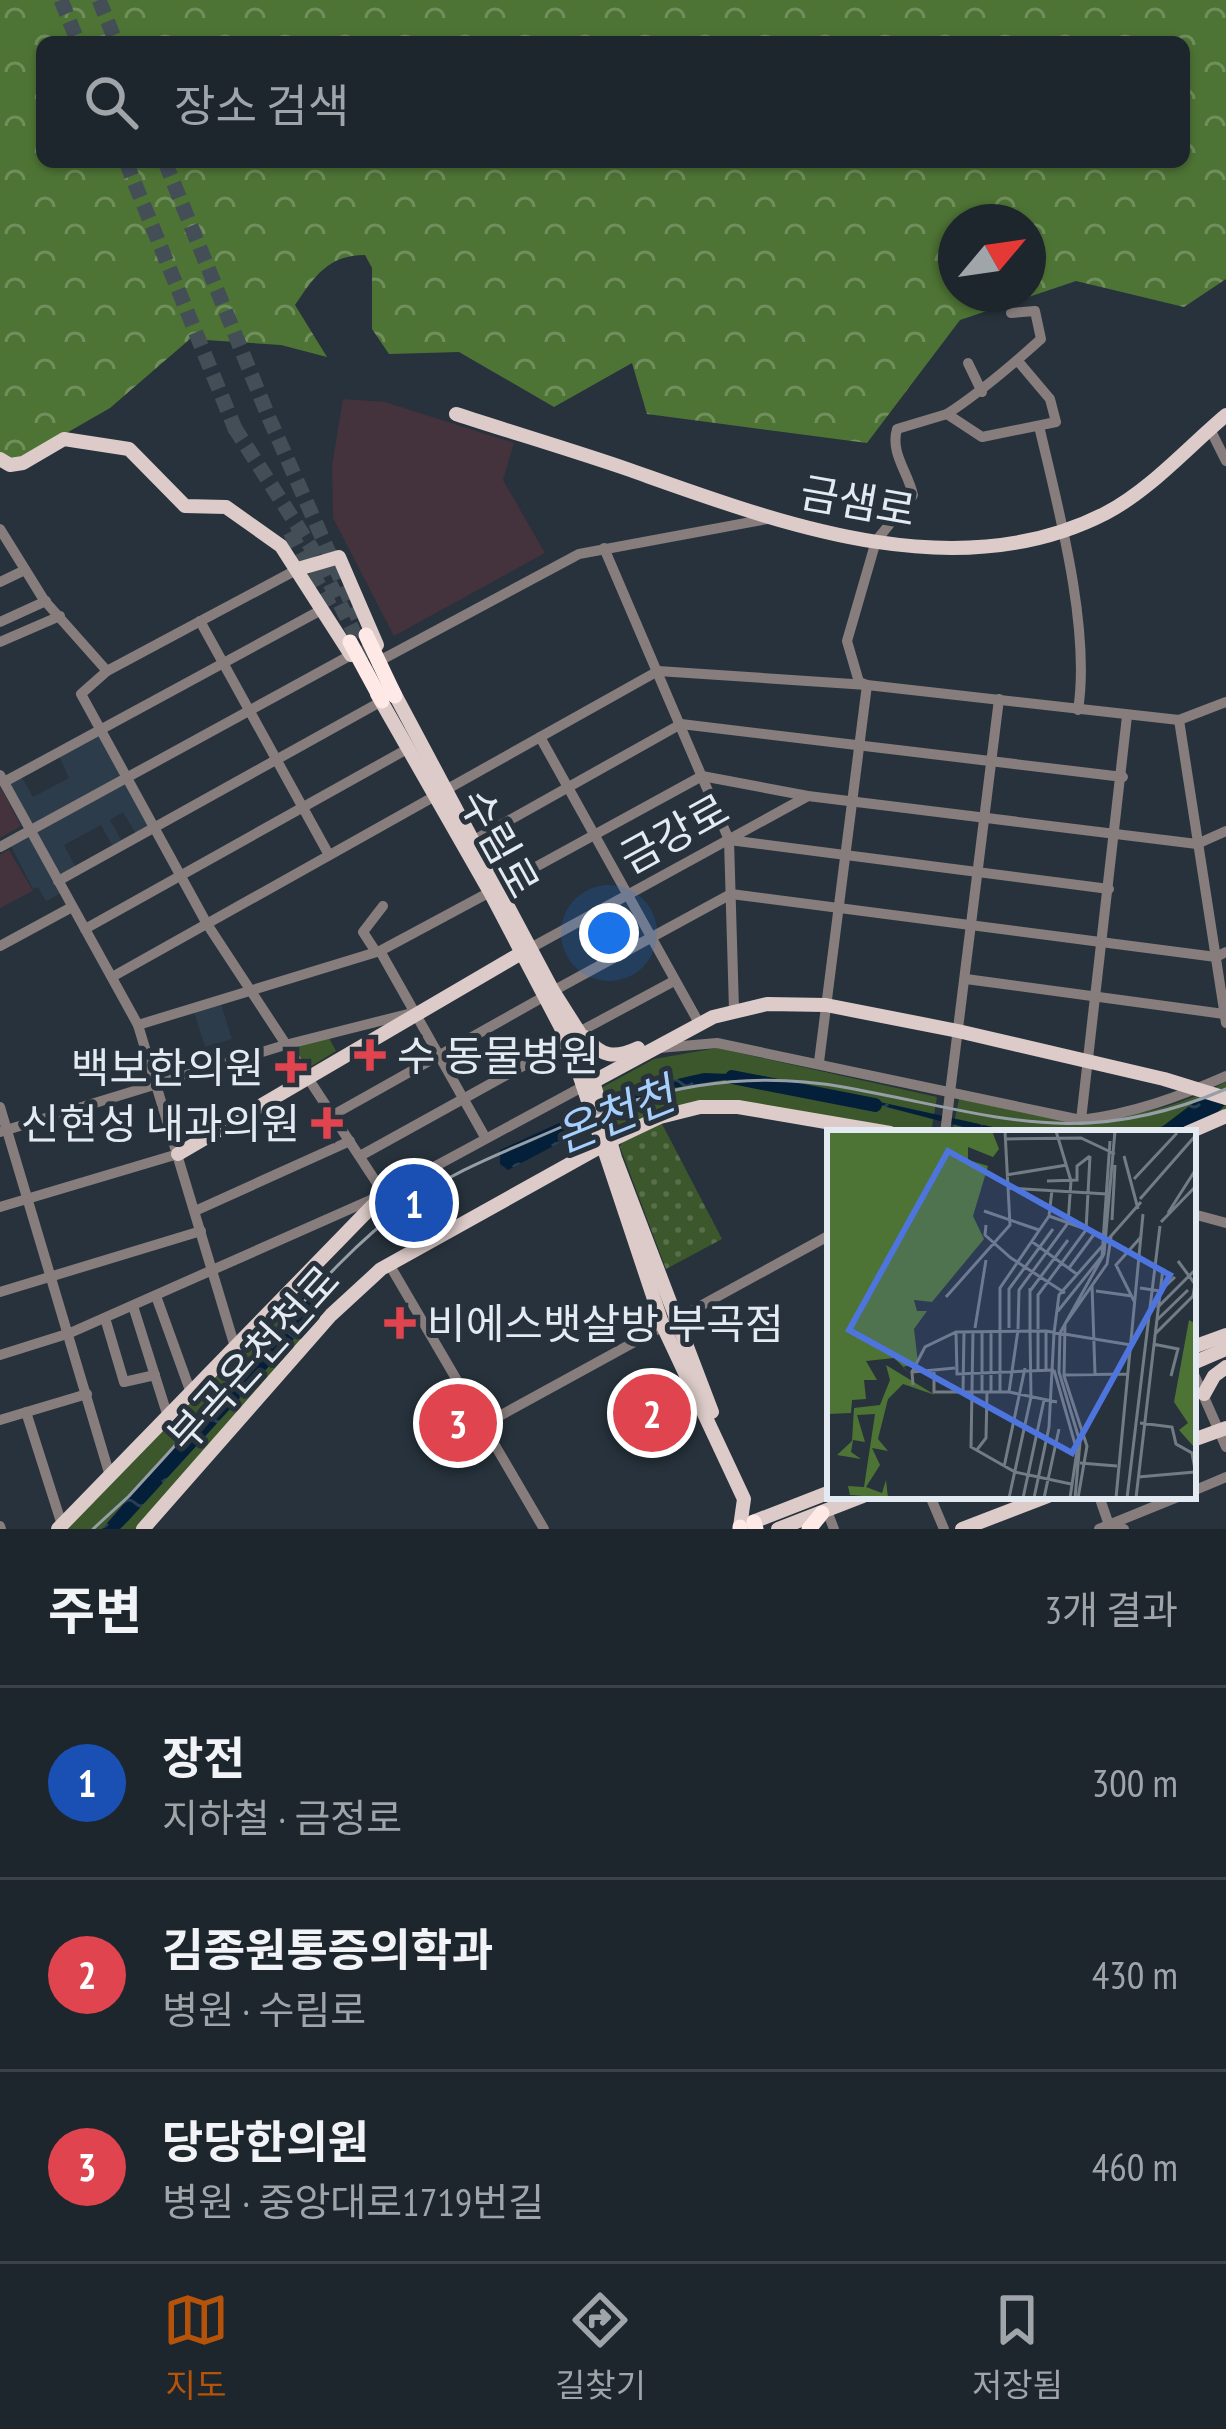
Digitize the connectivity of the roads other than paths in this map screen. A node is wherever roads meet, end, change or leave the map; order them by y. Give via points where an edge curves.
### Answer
1 (1011, 313) dead end
2 (1018, 360) junction
3 (968, 363) dead end
4 (982, 392) junction
5 (456, 414) dead end
6 (947, 414) junction
7 (1226, 415) edge
8 (1039, 426) junction
9 (1210, 429) junction
10 (0, 459) edge
11 (1226, 461) edge
12 (767, 519) junction
13 (0, 529) edge
14 (1064, 530) junction
15 (876, 541) junction
16 (604, 548) junction
17 (298, 569) junction
18 (25, 570) junction
19 (0, 582) edge
20 (46, 601) junction
21 (323, 609) junction
22 (60, 616) junction
23 (200, 621) junction
24 (0, 622) edge
25 (0, 642) edge
26 (356, 644) junction
27 (380, 658) junction
28 (222, 662) junction
29 (107, 671) junction
30 (658, 671) junction
31 (867, 685) junction
32 (388, 698) junction
33 (999, 699) junction
34 (1226, 702) edge
35 (249, 710) junction
36 (1078, 710) junction
37 (1127, 716) junction
38 (1179, 720) junction
39 (681, 724) junction
40 (100, 729) junction
41 (540, 737) junction
42 (859, 746) junction
43 (410, 748) junction
44 (276, 759) junction
45 (993, 761) junction
46 (702, 776) junction
47 (127, 777) junction
48 (1123, 777) junction
49 (2, 778) edge
50 (567, 787) junction
51 (440, 793) junction
52 (808, 796) junction
53 (853, 801) junction
54 (302, 807) junction
55 (986, 818) junction
56 (154, 827) junction
57 (30, 830) junction
58 (1226, 830) edge
59 (1116, 834) junction
60 (594, 835) junction
61 (474, 840) junction
62 (729, 840) junction
63 (1197, 844) junction
64 (0, 847) edge
65 (329, 855) junction
66 (846, 856) junction
67 (979, 872) junction
68 (180, 875) junction
69 (58, 880) junction
70 (1109, 889) junction
71 (494, 890) junction
72 (731, 894) junction
73 (627, 896) junction
74 (382, 906) dead end
75 (72, 907) junction
76 (839, 908) junction
77 (207, 924) junction
78 (972, 925) junction
79 (85, 929) junction
80 (651, 938) junction
81 (1102, 942) junction
82 (0, 946) edge
83 (528, 950) junction
84 (378, 951) junction
85 (1221, 955) edge
86 (112, 977) junction
87 (966, 979) junction
88 (674, 981) junction
89 (251, 991) junction
90 (549, 994) junction
91 (1096, 997) junction
92 (826, 1005) junction
93 (734, 1010) junction
94 (415, 1012) junction
95 (1225, 1019) edge
96 (706, 1020) junction
97 (138, 1025) junction
98 (958, 1031) junction
99 (574, 1036) junction
100 (716, 1043) junction
101 (285, 1045) junction
102 (655, 1047) junction
103 (438, 1056) junction
104 (1088, 1061) junction
105 (819, 1062) junction
106 (308, 1078) junction
107 (1164, 1079) junction
108 (157, 1084) junction
109 (1218, 1087) edge
110 (1186, 1088) junction
111 (589, 1091) junction
112 (950, 1096) junction
113 (464, 1098) junction
114 (0, 1108) edge
115 (332, 1114) junction
116 (1226, 1116) edge
117 (1081, 1120) junction
118 (872, 1130) edge
119 (946, 1130) edge
120 (1194, 1130) edge
121 (4, 1131) edge
122 (485, 1136) junction
123 (350, 1142) junction
124 (605, 1142) junction
125 (178, 1154) junction
126 (360, 1156) junction
127 (384, 1194) junction
128 (29, 1199) junction
129 (0, 1208) edge
130 (195, 1211) junction
131 (1196, 1215) edge
132 (1226, 1222) edge
133 (201, 1231) junction
134 (827, 1237) edge
135 (388, 1264) junction
136 (213, 1271) junction
137 (51, 1276) junction
138 (0, 1292) edge
139 (156, 1296) junction
140 (133, 1306) junction
141 (105, 1318) junction
142 (670, 1322) junction
143 (1226, 1326) edge
144 (70, 1333) junction
145 (1226, 1335) edge
146 (1196, 1346) edge
147 (235, 1347) junction
148 (0, 1354) edge
149 (1226, 1367) edge
150 (154, 1375) junction
151 (1196, 1378) edge
152 (191, 1393) junction
153 (87, 1394) junction
154 (1204, 1394) junction
155 (26, 1412) junction
156 (168, 1417) junction
157 (0, 1420) edge
158 (482, 1425) junction
159 (1222, 1429) edge
160 (1226, 1447) edge
161 (110, 1476) junction
162 (1226, 1477) edge
163 (1196, 1490) edge
164 (827, 1493) edge
165 (856, 1499) edge
166 (931, 1499) edge
167 (1040, 1499) edge
168 (1173, 1499) edge
169 (824, 1512) junction
170 (60, 1527) edge
171 (745, 1527) edge
172 (1104, 1527) edge
173 (143, 1529) edge
174 (544, 1529) edge
175 (778, 1529) edge
176 (809, 1529) edge
177 (833, 1529) edge
178 (944, 1529) edge
179 (962, 1529) edge
180 (1124, 1529) edge

1 - 2 street via 1035,311 1041,339
2 - 4 street
2 - 8 street via 1050,399 1055,422
3 - 4 street
4 - 6 street
5 - 12 main road, 금샘로
6 - 8 street via 982,437
6 - 15 street via 897,429 913,495
7 - 9 main road, 금샘로
8 - 14 street
9 - 11 street
9 - 14 main road, 금샘로 via 1108,512
10 - 17 main road via 23,463 64,439 129,449 185,506 226,506 272,538
12 - 15 main road, 금샘로
12 - 16 street
13 - 18 street
14 - 15 main road, 금샘로 via 968,548
14 - 36 street via 1083,677
15 - 31 street via 848,641 854,672
16 - 27 street
16 - 30 street
17 - 21 main road
17 - 23 street
17 - 27 main road via 339,557
18 - 19 street
18 - 20 street
20 - 22 street
20 - 24 street
21 - 26 main road
21 - 28 street
22 - 25 street
22 - 29 street
23 - 28 street
23 - 29 street
26 - 27 highway
26 - 32 highway
26 - 35 street
27 - 32 highway
28 - 35 street
28 - 40 street
29 - 40 street via 82,694
30 - 31 street
30 - 39 street
30 - 41 street
31 - 33 street
31 - 42 street
32 - 43 main road, 수림로
32 - 44 street
32 - 51 main road, 수림로
33 - 36 street
33 - 45 street
34 - 38 street
35 - 44 street
35 - 47 street
36 - 37 street
37 - 38 street
37 - 48 street
38 - 63 street
39 - 42 street
39 - 46 street
39 - 50 street
40 - 47 street
40 - 49 street
41 - 50 street
41 - 51 street
42 - 45 street
42 - 53 street
43 - 51 main road, 수림로
43 - 54 street
44 - 54 street
44 - 56 street
45 - 48 street
45 - 55 street
46 - 52 street
46 - 60 street
46 - 62 street
47 - 56 street
47 - 57 street
48 - 59 street
49 - 57 street
50 - 60 street
50 - 61 street
51 - 61 main road, 수림로
51 - 65 street
51 - 71 main road, 수림로
52 - 53 street
52 - 62 street, 금강로
53 - 55 street
53 - 66 street
54 - 65 street
54 - 68 street
55 - 59 street
55 - 67 street
56 - 68 street
56 - 69 street
57 - 64 street
57 - 69 street
58 - 63 street
59 - 63 street
59 - 70 street
60 - 71 street
60 - 73 street
61 - 71 main road, 수림로
62 - 66 street
62 - 72 street
62 - 73 street, 금강로
63 - 85 street
65 - 77 street
66 - 67 street
66 - 76 street
67 - 70 street
67 - 78 street
68 - 77 street
68 - 79 street
69 - 75 street
70 - 81 street
71 - 83 main road, 수림로
71 - 84 street
72 - 76 street
72 - 80 street
72 - 93 street
73 - 80 street
73 - 83 street, 금강로
74 - 84 street via 363,932
75 - 79 street
75 - 82 street
76 - 78 street
76 - 92 street
77 - 86 street
77 - 89 street
78 - 81 street
78 - 87 street
79 - 86 street
80 - 88 street
80 - 90 street
81 - 85 street
81 - 91 street
83 - 90 main road, 수림로
83 - 94 main road, 금강로
84 - 89 street
84 - 94 street
85 - 95 street
86 - 97 street
87 - 91 street
87 - 98 street
88 - 96 street
88 - 99 street
89 - 97 street
89 - 101 street
90 - 99 main road, 수림로
90 - 103 street
91 - 95 street
91 - 104 street
92 - 93 main road
92 - 98 main road
92 - 105 street
93 - 96 main road
94 - 101 street
94 - 103 street
94 - 106 main road, 금강로
96 - 100 street
96 - 102 main road
97 - 108 street
98 - 104 main road
98 - 112 street
99 - 102 main road via 612,1057
99 - 111 main road, 수림로
99 - 113 street
100 - 102 street
100 - 105 street
101 - 106 street
101 - 108 street
102 - 111 main road
103 - 113 street
103 - 115 street
104 - 107 main road
104 - 117 street
105 - 112 street
106 - 115 street
106 - 125 main road, 금강로
107 - 109 main road
107 - 110 main road
108 - 121 street
108 - 125 street
109 - 110 main road
110 - 117 street via 1139,1111
111 - 122 street
111 - 124 main road, 수림로
112 - 117 street
112 - 119 street
113 - 122 street
113 - 126 street
114 - 121 street
115 - 123 street
116 - 120 main road
118 - 124 main road, 부곡온천천로 via 700,1107
121 - 128 street
122 - 127 street
123 - 126 street
123 - 130 street
124 - 135 main road, 부곡온천천로
124 - 142 main road, 수림로
125 - 128 street, 금강로
125 - 130 street
126 - 127 street
127 - 136 street
127 - 147 main road
128 - 129 street, 금강로
128 - 137 street
130 - 133 street
131 - 132 street
133 - 136 street
133 - 137 street
134 - 142 street
135 - 158 street
135 - 173 main road, 부곡온천천로 via 331,1316
136 - 139 street
136 - 147 street
137 - 138 street
137 - 144 street
139 - 140 street
139 - 152 street
140 - 141 street
140 - 150 street
141 - 144 street
141 - 150 street via 124,1382
142 - 158 street
142 - 171 main road, 수림로 via 744,1499
143 - 146 main road
144 - 148 street
144 - 153 street
145 - 146 main road
147 - 152 main road
149 - 154 main road
150 - 156 street
151 - 154 street
152 - 156 main road
153 - 155 street
153 - 161 street
154 - 159 street
155 - 157 street
155 - 170 street
156 - 161 main road
158 - 174 street
159 - 160 street
161 - 170 main road
162 - 163 street
164 - 171 main road
165 - 169 main road
166 - 178 street
167 - 179 main road
168 - 172 street
169 - 175 main road
169 - 176 highway
169 - 177 street
172 - 180 street

